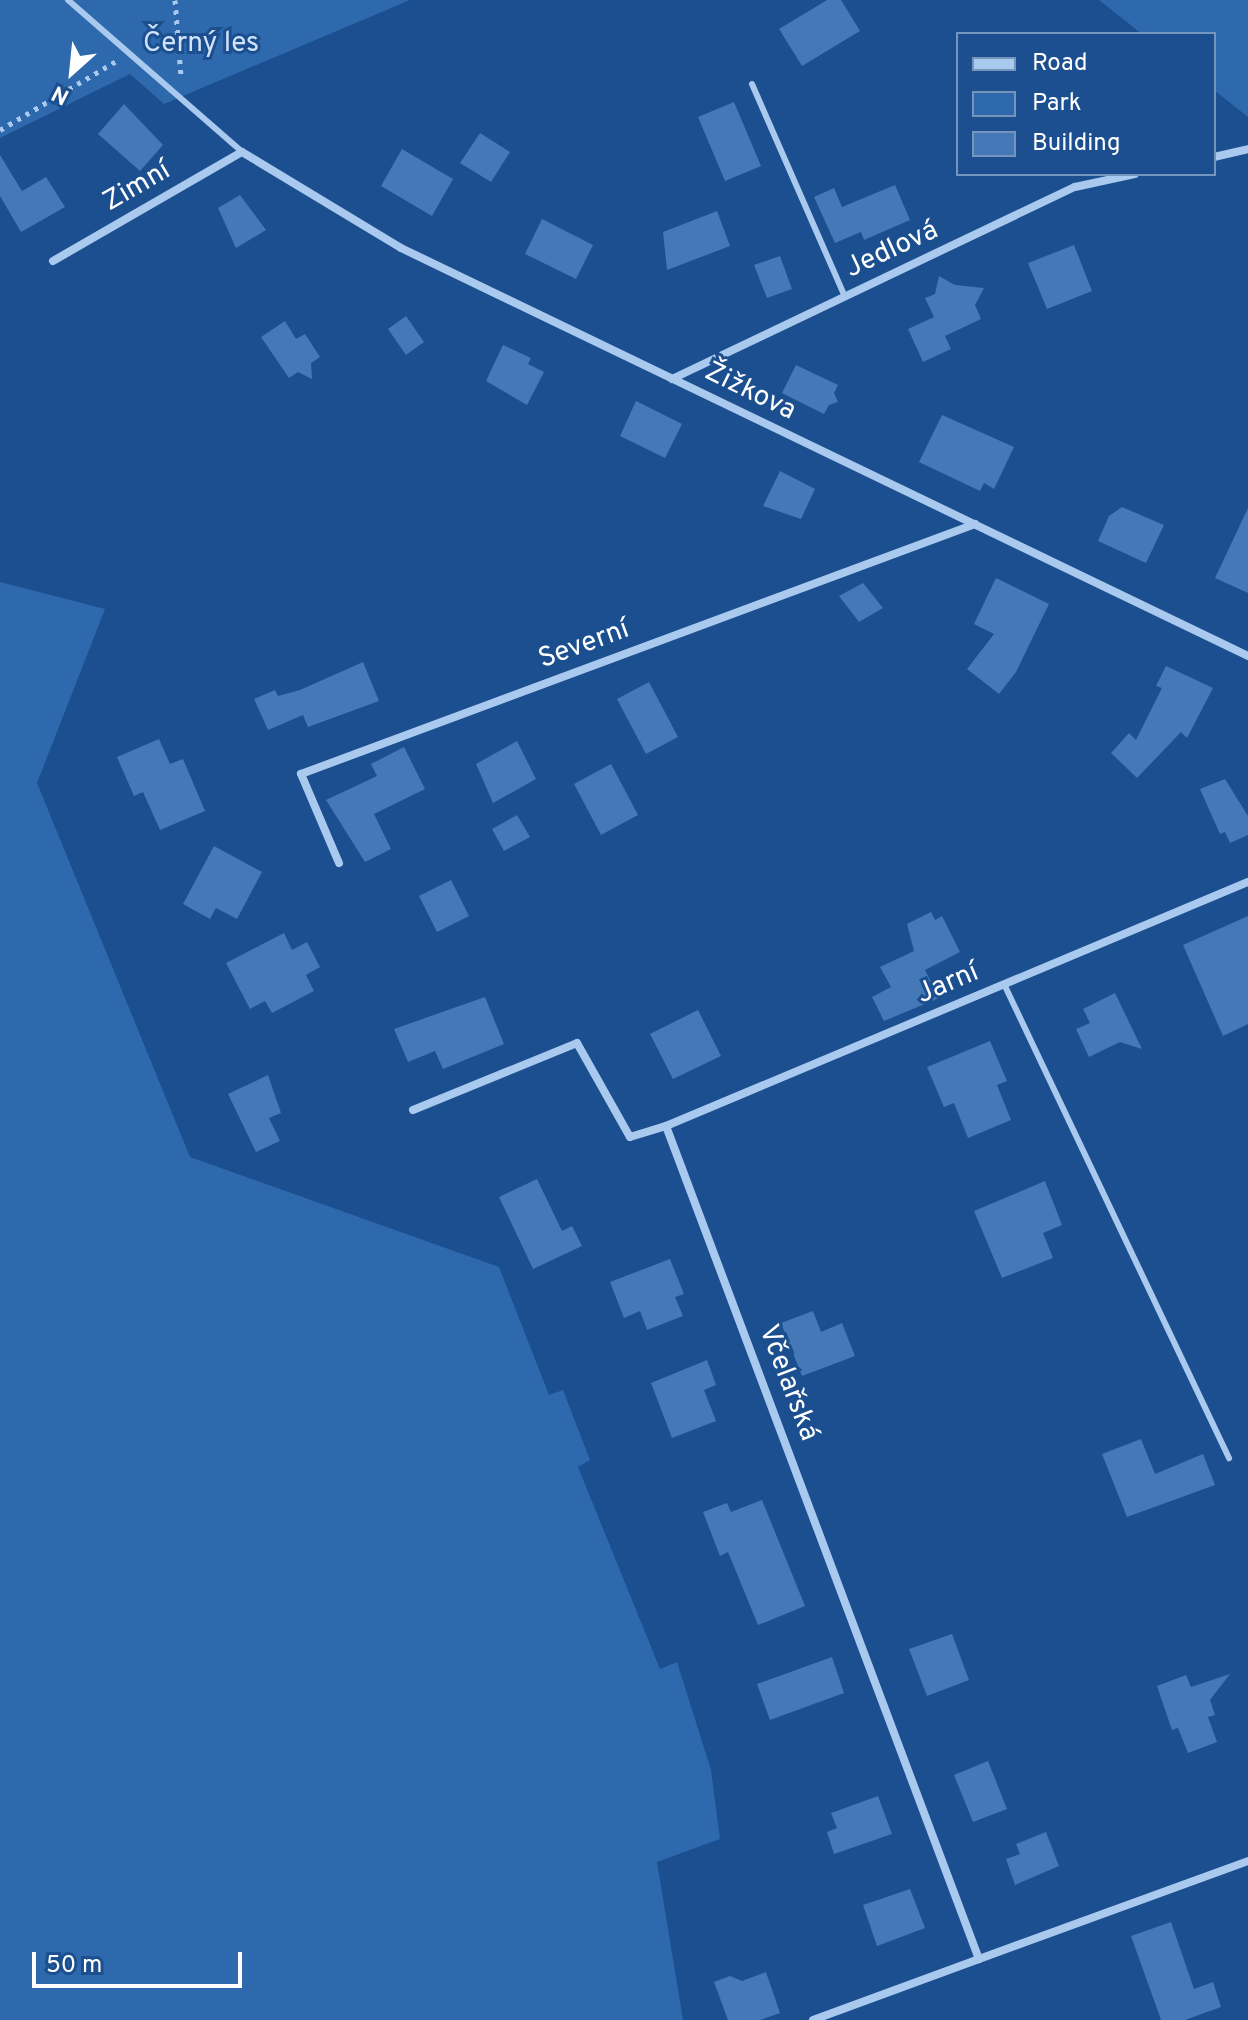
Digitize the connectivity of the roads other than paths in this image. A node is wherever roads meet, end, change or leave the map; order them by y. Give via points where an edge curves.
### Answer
1 (68, 0) edge
2 (752, 84) dead end
3 (1248, 149) edge
4 (242, 152) junction
5 (1216, 157) edge
6 (1126, 176) edge
7 (53, 261) dead end
8 (845, 297) junction
9 (672, 379) junction
10 (975, 524) junction
11 (1248, 656) edge
12 (339, 863) dead end
13 (1248, 882) edge
14 (1004, 984) junction
15 (413, 1110) dead end
16 (666, 1126) junction
17 (1229, 1458) dead end
18 (1248, 1861) edge
19 (979, 1959) junction
20 (813, 2020) edge

1 - 4 lane
2 - 8 lane
3 - 5 street
4 - 7 street, Zimní
4 - 9 street, Žižkova via 401,248
6 - 8 street, Jedlová via 1075,187
8 - 9 street, Jedlová
9 - 10 street, Žižkova
10 - 11 street, Žižkova
10 - 12 street, Severní via 301,774
13 - 14 street, Jarní
14 - 16 street, Jarní
14 - 17 lane
15 - 16 street via 577,1043 630,1137
16 - 19 street, Včelařská
18 - 19 street
19 - 20 street

